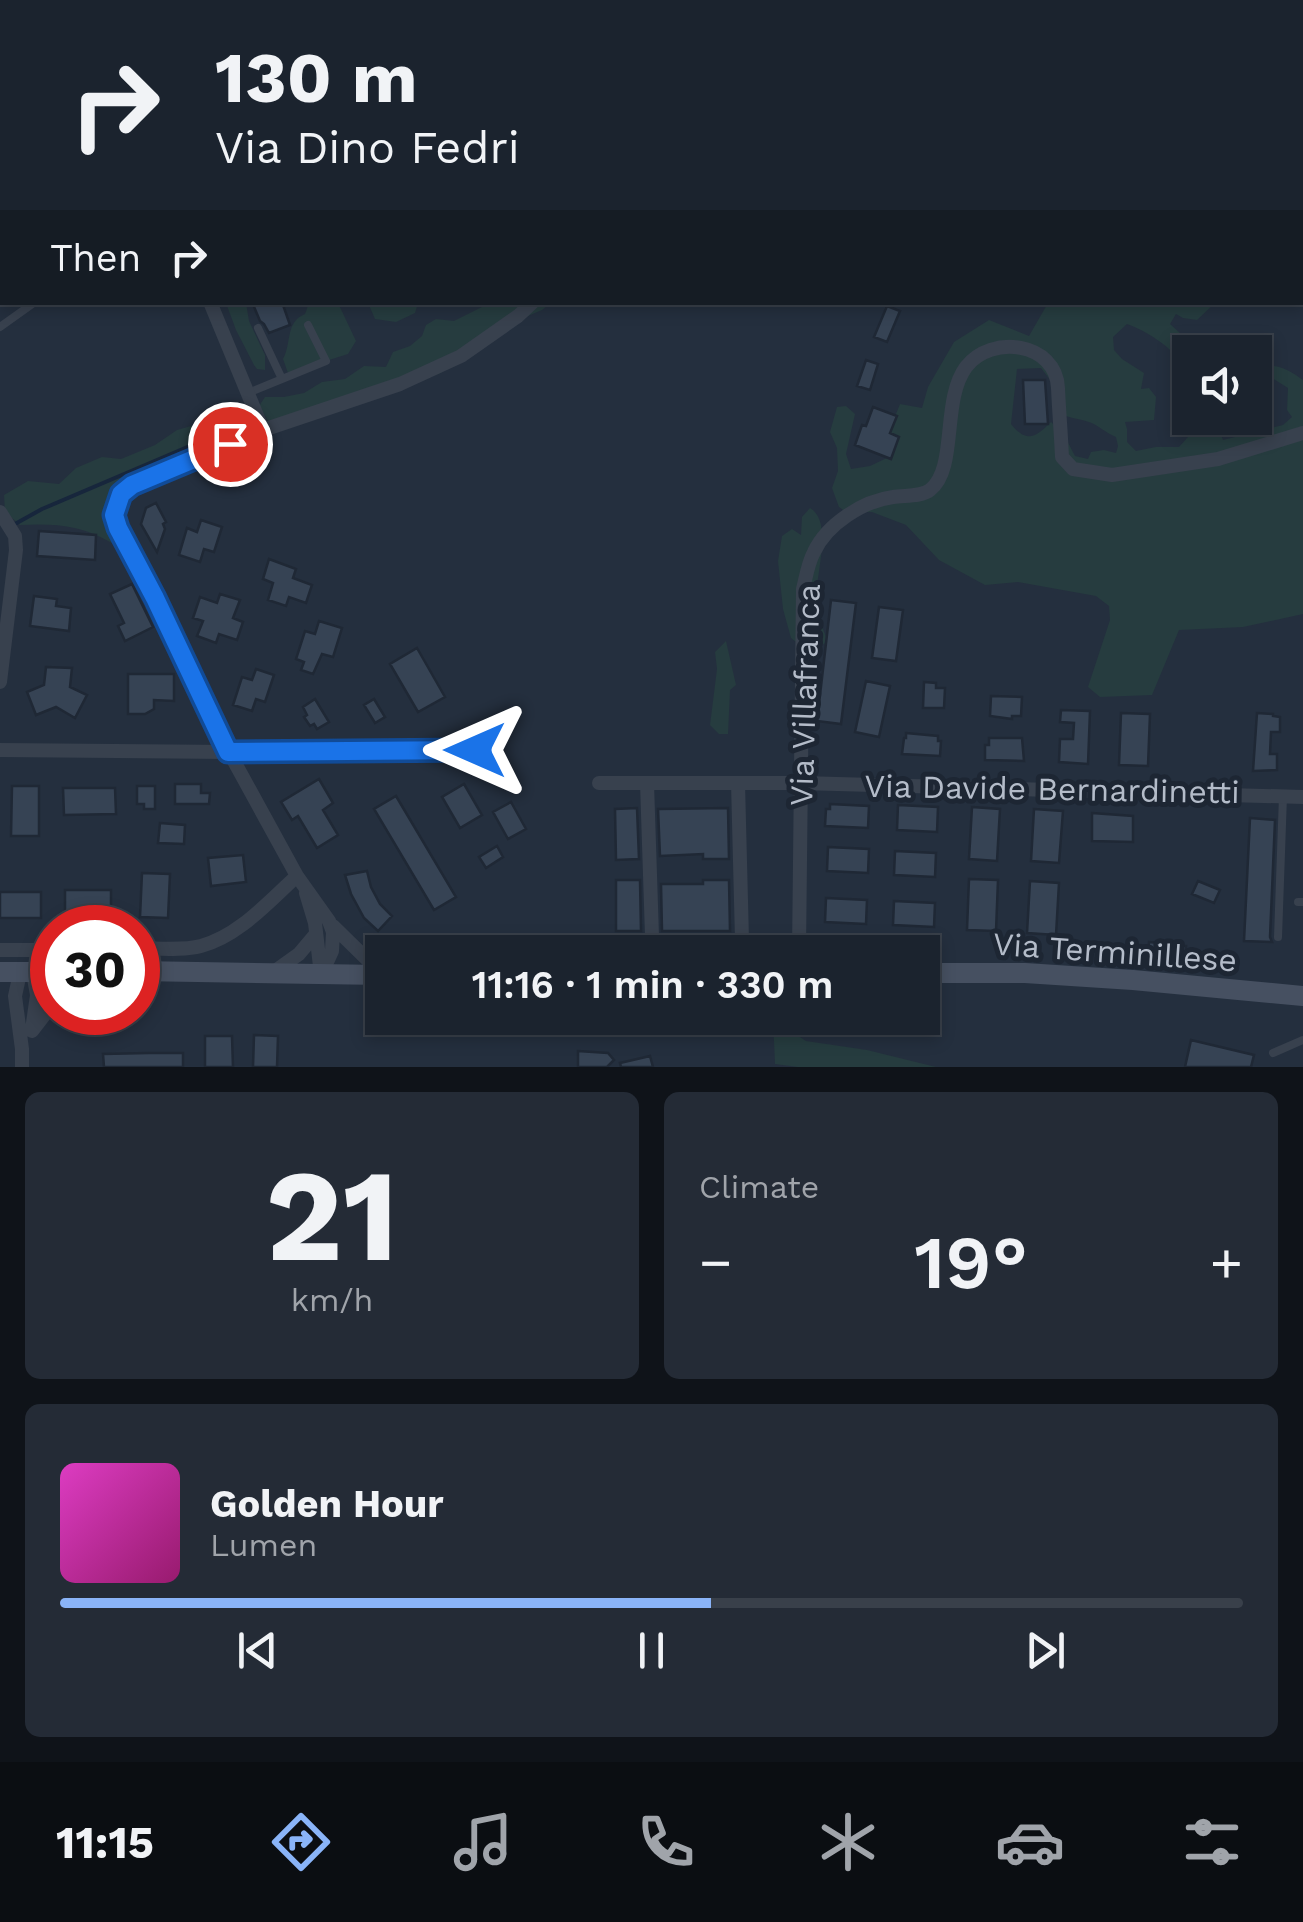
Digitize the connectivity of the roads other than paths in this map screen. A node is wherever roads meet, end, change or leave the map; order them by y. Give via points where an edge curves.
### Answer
1 (32, 305) edge
2 (211, 305) edge
3 (530, 305) edge
4 (308, 325) dead end
5 (0, 327) edge
6 (258, 328) dead end
7 (282, 379) junction
8 (248, 394) junction
9 (263, 430) junction
10 (1303, 433) edge
11 (0, 512) edge
12 (0, 682) edge
13 (0, 750) edge
14 (475, 750) dead end
15 (228, 752) junction
16 (599, 782) dead end
17 (647, 783) junction
18 (738, 783) junction
19 (801, 783) junction
20 (1283, 796) junction
21 (1303, 797) edge
22 (301, 881) junction
23 (328, 920) junction
24 (652, 935) edge
25 (742, 935) edge
26 (799, 935) edge
27 (315, 936) junction
28 (1278, 937) dead end
29 (160, 948) edge
30 (0, 950) edge
31 (30, 950) edge
32 (365, 958) edge
33 (160, 971) edge
34 (26, 972) edge
35 (940, 972) edge
36 (271, 974) junction
37 (365, 974) edge
38 (321, 975) junction
39 (1303, 996) edge
40 (0, 1000) edge
41 (16, 1016) junction
42 (30, 1034) edge
43 (1303, 1040) edge
44 (22, 1049) junction
45 (1273, 1053) dead end
46 (22, 1067) edge

1 - 5 lane
2 - 8 street
3 - 9 street via 461,356
4 - 7 lane via 326,361
6 - 7 lane
7 - 8 lane
8 - 9 street
9 - 15 street via 132,485 114,515
10 - 19 street, Via Villafranca via 1218,459 1112,476 1073,469 1062,458 1058,377 1046,357 1021,347 980,354 958,382 945,468 934,487 860,508 838,522 812,554 803,589
11 - 12 street via 16,550
13 - 15 street
14 - 15 street
15 - 22 street
16 - 17 street, Via Davide Bernardinetti
17 - 18 street, Via Davide Bernardinetti
17 - 24 street
18 - 19 street, Via Davide Bernardinetti
18 - 25 street
19 - 20 street, Via Davide Bernardinetti
19 - 26 street, Via Villafranca
20 - 21 street, Via Davide Bernardinetti
20 - 28 lane
22 - 23 street
22 - 27 street
22 - 29 street via 215,942
23 - 32 street
23 - 38 street via 332,951
27 - 36 street
27 - 38 street
30 - 31 street
33 - 36 main road
34 - 41 street via 15,996
35 - 39 main road, Via Terminillese
36 - 38 main road
37 - 38 main road
40 - 41 street
41 - 44 street
42 - 44 street
43 - 45 lane
44 - 46 street

